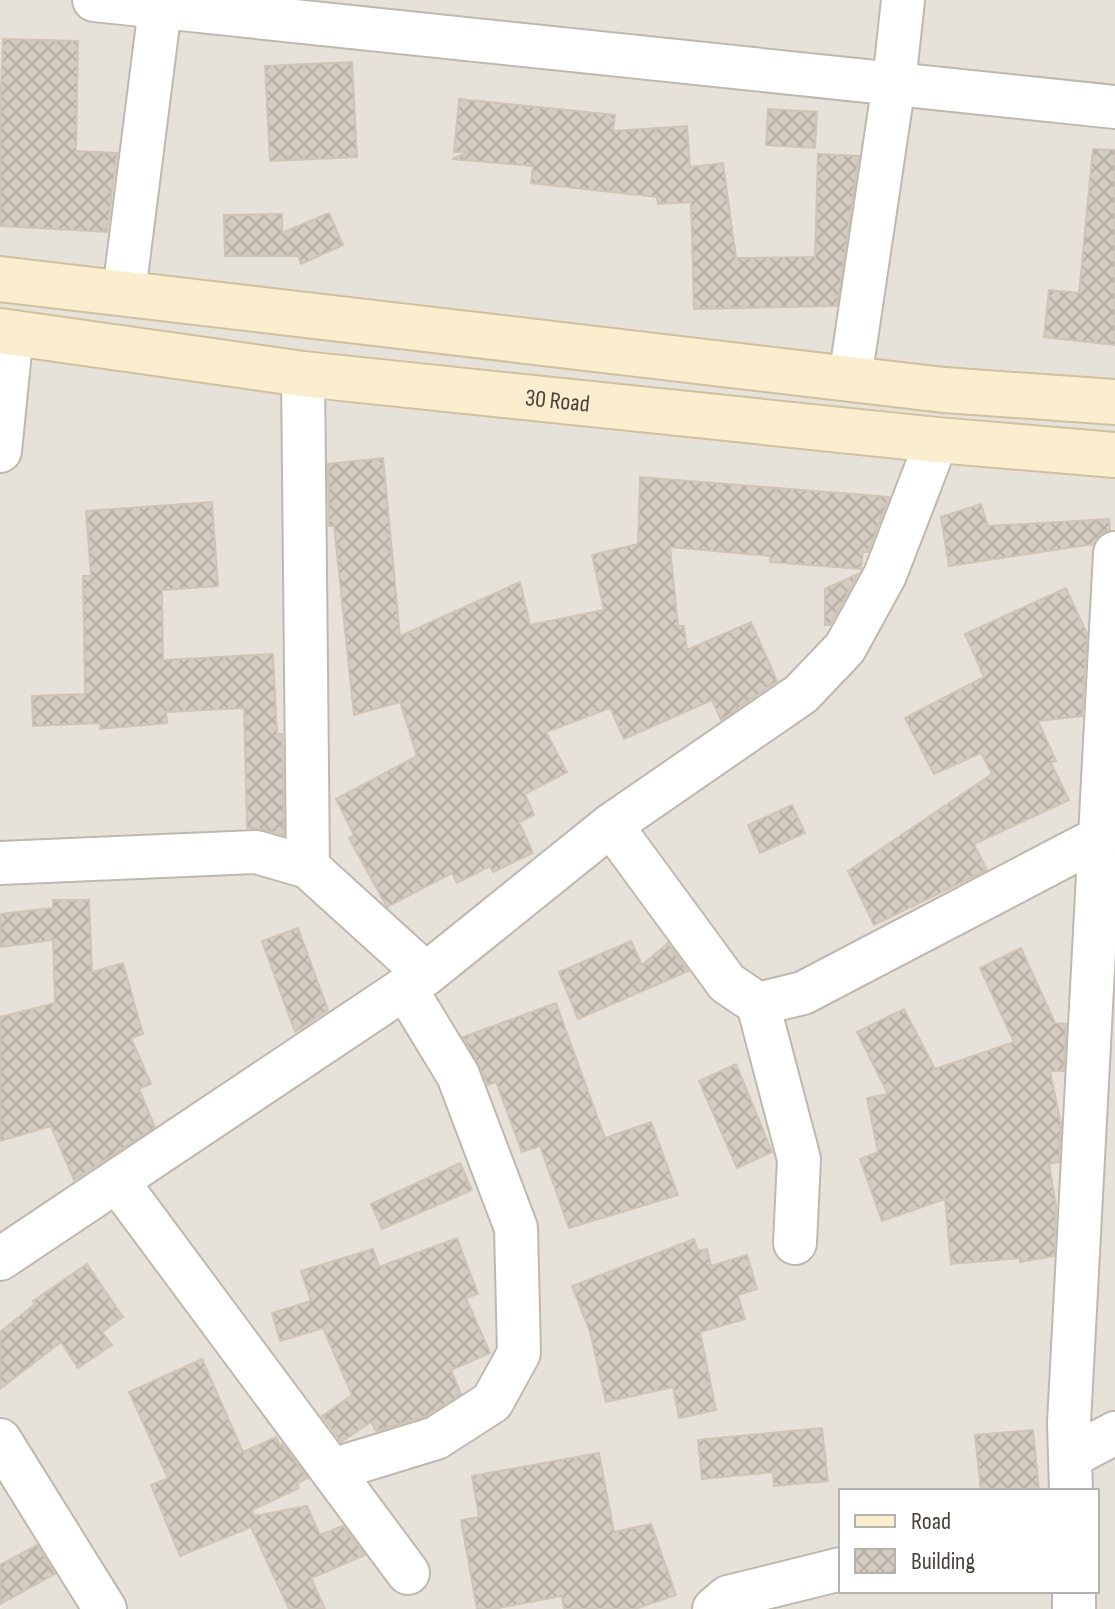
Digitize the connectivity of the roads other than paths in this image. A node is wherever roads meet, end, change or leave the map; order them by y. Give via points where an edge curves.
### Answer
1 (94, 0) edge
2 (903, 0) edge
3 (161, 3) edge
4 (894, 83) junction
5 (1115, 107) edge
6 (0, 279) edge
7 (124, 292) junction
8 (6, 332) edge
9 (303, 374) junction
10 (850, 379) junction
11 (1115, 402) edge
12 (937, 440) junction
13 (0, 451) edge
14 (1115, 455) edge
15 (1115, 553) edge
16 (611, 825) junction
17 (1105, 860) edge
18 (0, 863) edge
19 (308, 867) junction
20 (416, 981) junction
21 (758, 1004) junction
22 (117, 1181) junction
23 (795, 1243) dead end
24 (0, 1259) edge
25 (1115, 1433) edge
26 (0, 1440) edge
27 (332, 1470) junction
28 (1070, 1474) edge
29 (839, 1569) edge
30 (408, 1573) dead end
31 (105, 1609) edge
32 (714, 1609) edge

1 - 3 street
2 - 4 street
3 - 4 street
3 - 7 street
4 - 5 street
4 - 10 street
6 - 7 main road
7 - 10 main road
8 - 9 main road, 30 Road
8 - 13 street
9 - 12 main road, 30 Road
9 - 19 street
10 - 11 main road
12 - 14 main road, 30 Road
12 - 16 street via 885,575 845,648 801,694
15 - 17 street
16 - 20 street
16 - 21 street via 727,983
17 - 21 street via 803,993
17 - 28 street
18 - 19 street via 256,852
19 - 20 street
20 - 22 street
20 - 27 street via 516,1228 519,1353 492,1402 436,1438
21 - 23 street via 799,1159
22 - 24 street
22 - 27 street
25 - 28 street
26 - 31 street
27 - 30 street
29 - 32 street via 728,1597

